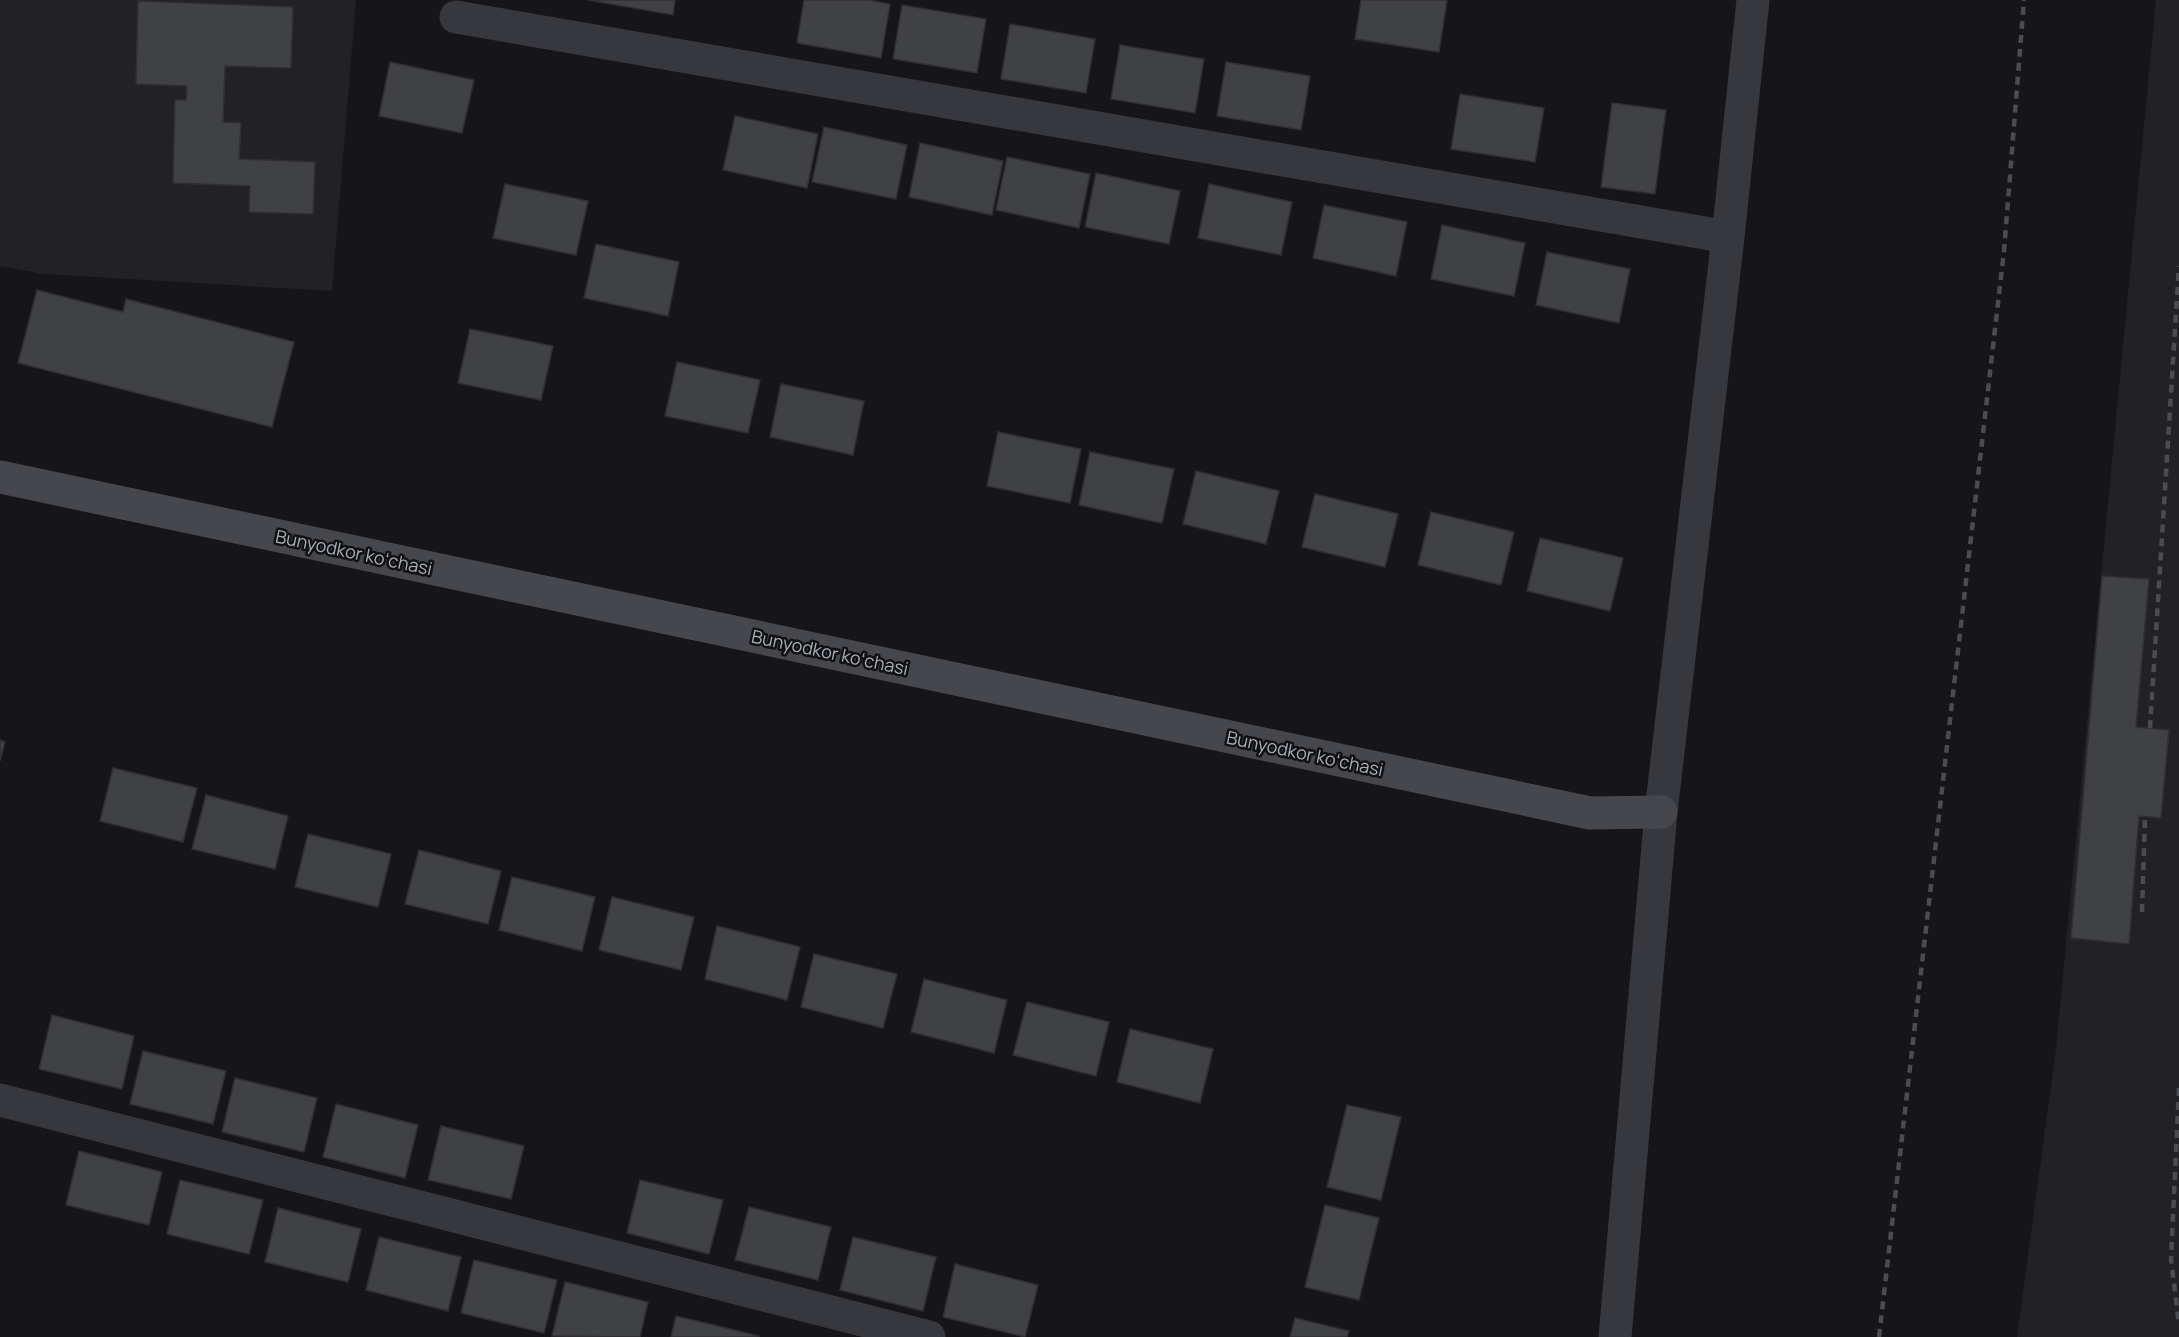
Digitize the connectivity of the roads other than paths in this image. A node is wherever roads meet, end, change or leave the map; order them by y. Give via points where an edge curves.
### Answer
1 (1753, 0) edge
2 (456, 17) dead end
3 (1728, 237) junction
4 (0, 477) edge
5 (1660, 812) junction
6 (0, 1100) edge
7 (929, 1337) edge
8 (1615, 1337) edge

1 - 3 street
2 - 3 street
3 - 5 street
4 - 5 main road, Bunyodkor koʻchasi via 1590,813
5 - 8 street
6 - 7 street

